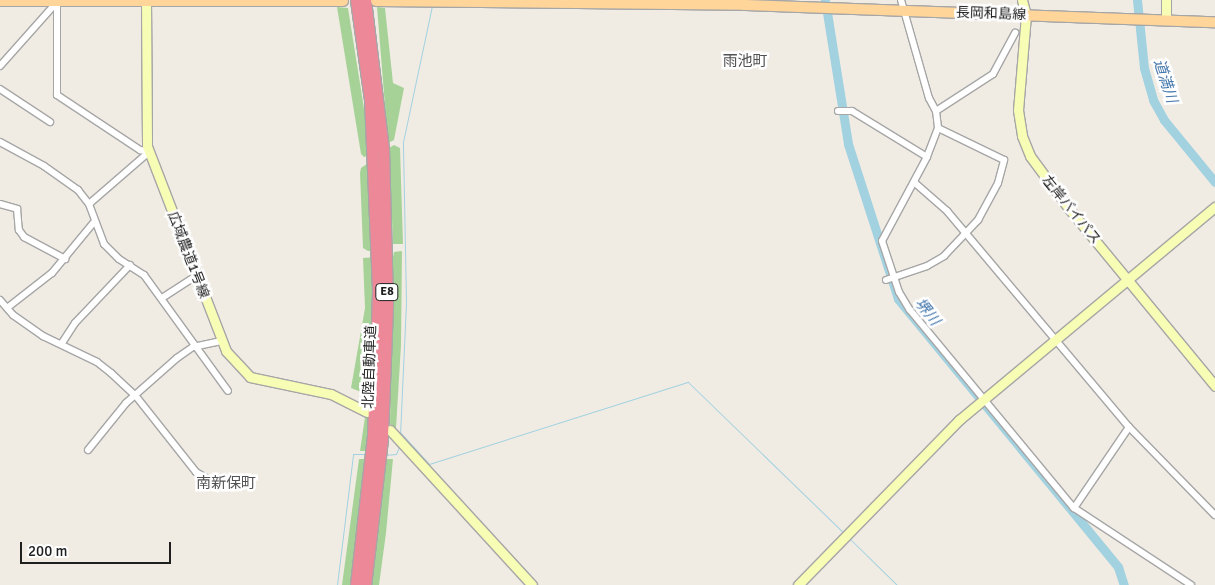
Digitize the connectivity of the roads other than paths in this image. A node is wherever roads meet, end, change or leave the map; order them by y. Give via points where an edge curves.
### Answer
1 (0, 0) edge
2 (356, 0) edge
3 (901, 0) edge
4 (1022, 0) edge
5 (1166, 0) edge
6 (58, 1) edge
7 (146, 1) edge
8 (321, 1) edge
9 (344, 1) edge
10 (371, 1) edge
11 (393, 1) edge
12 (904, 11) junction
13 (1026, 16) junction
14 (1166, 20) junction
15 (1215, 22) edge
16 (1015, 33) dead end
17 (0, 66) edge
18 (0, 89) edge
19 (838, 111) dead end
20 (936, 111) junction
21 (50, 122) dead end
22 (938, 128) junction
23 (0, 142) edge
24 (149, 152) junction
25 (927, 157) junction
26 (914, 183) junction
27 (0, 204) edge
28 (90, 204) junction
29 (1215, 207) edge
30 (94, 222) junction
31 (968, 234) junction
32 (65, 259) junction
33 (130, 266) junction
34 (196, 276) junction
35 (894, 278) junction
36 (1127, 279) junction
37 (886, 280) dead end
38 (162, 298) junction
39 (0, 300) edge
40 (8, 308) junction
41 (1054, 340) junction
42 (222, 341) junction
43 (62, 344) junction
44 (193, 347) junction
45 (1215, 386) edge
46 (228, 391) dead end
47 (135, 394) junction
48 (984, 399) junction
49 (367, 412) dead end
50 (1129, 427) junction
51 (390, 430) dead end
52 (88, 450) dead end
53 (220, 486) dead end
54 (1074, 508) junction
55 (1215, 515) edge
56 (356, 585) edge
57 (365, 585) edge
58 (532, 585) edge
59 (798, 585) edge
60 (1190, 585) edge

1 - 6 main road
2 - 56 highway, 北陸自動車道 / E8 via 370,100 378,283 373,435
3 - 12 street
4 - 13 street, 左岸バイパス
5 - 14 street
6 - 7 main road
6 - 17 street
6 - 24 street via 58,94 140,150
7 - 8 main road
7 - 24 street, 広域農道1号線 via 145,125
8 - 9 main road
10 - 11 main road, 長岡和島線
10 - 57 highway, 北陸自動車道 / E8 via 383,149 387,277 383,420
11 - 12 main road, 長岡和島線 via 696,4
12 - 13 main road, 長岡和島線
12 - 20 street via 929,98
13 - 14 main road, 長岡和島線
13 - 36 street, 左岸バイパス via 1018,110 1024,143 1043,177
14 - 15 main road, 長岡和島線
16 - 20 street via 993,74
18 - 21 street
19 - 25 street via 852,111
20 - 22 street
22 - 25 street
22 - 31 street via 1004,160 991,201
23 - 28 street via 69,182
24 - 28 street
24 - 34 street, 広域農道1号線
25 - 26 street
26 - 31 street via 936,200
26 - 35 street via 882,241
27 - 32 street via 17,209 19,230 24,237
28 - 30 street
29 - 36 street
30 - 32 street
30 - 33 street via 104,244
31 - 35 street via 938,260
31 - 41 street
32 - 40 street
33 - 38 street via 144,275
33 - 43 street via 75,323
34 - 38 street
34 - 42 street, 広域農道1号線
35 - 37 street
35 - 48 street via 905,304
36 - 41 street
36 - 45 street, 左岸バイパス
38 - 44 street
39 - 40 street
40 - 43 street via 43,336
41 - 48 street
41 - 50 street
42 - 44 street
42 - 49 street, 広域農道1号線 via 234,361 250,377 331,394
43 - 47 street via 97,362
44 - 46 street
44 - 47 street
47 - 52 street
47 - 53 street via 196,472
48 - 54 street
48 - 59 street via 959,420
50 - 54 street
50 - 55 street
51 - 58 street
54 - 60 street

